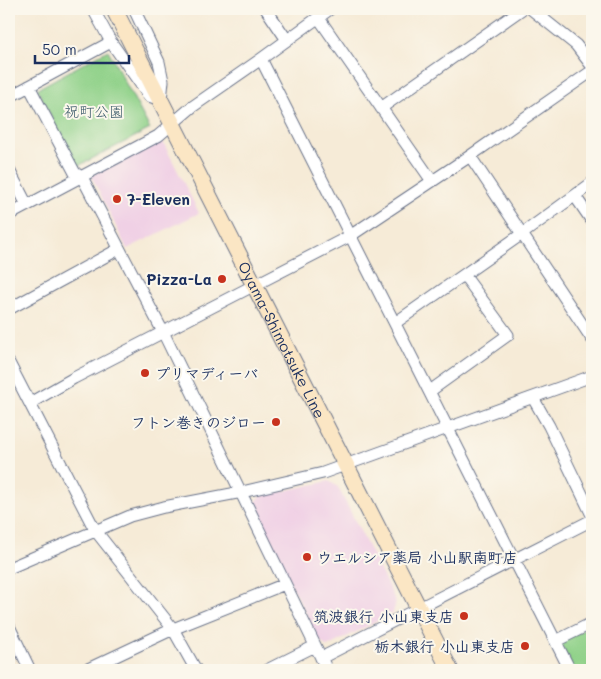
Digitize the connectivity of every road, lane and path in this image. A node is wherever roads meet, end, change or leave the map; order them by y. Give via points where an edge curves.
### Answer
1 (93, 9) edge
2 (114, 9) edge
3 (134, 9) edge
4 (266, 9) edge
5 (330, 9) edge
6 (522, 9) edge
7 (531, 9) edge
8 (318, 17) junction
9 (287, 40) junction
10 (111, 42) junction
11 (261, 59) junction
12 (592, 66) edge
13 (592, 71) edge
14 (29, 86) junction
15 (9, 97) edge
16 (162, 100) junction
17 (381, 108) junction
18 (173, 123) junction
19 (470, 156) junction
20 (9, 170) edge
21 (82, 177) junction
22 (432, 181) junction
23 (592, 183) edge
24 (574, 196) junction
25 (27, 205) junction
26 (9, 215) edge
27 (592, 221) edge
28 (522, 234) junction
29 (350, 236) junction
30 (118, 249) junction
31 (464, 275) junction
32 (255, 285) junction
33 (9, 308) edge
34 (395, 323) junction
35 (162, 332) junction
36 (592, 339) edge
37 (9, 363) edge
38 (592, 376) edge
39 (430, 391) junction
40 (533, 398) junction
41 (30, 403) junction
42 (448, 428) junction
43 (346, 465) junction
44 (242, 492) junction
45 (592, 515) edge
46 (592, 520) edge
47 (95, 530) junction
48 (514, 560) junction
49 (9, 568) edge
50 (285, 584) junction
51 (419, 609) junction
52 (592, 623) edge
53 (9, 626) edge
54 (173, 629) junction
55 (556, 641) junction
56 (315, 646) junction
57 (321, 658) junction
58 (30, 670) edge
59 (86, 670) edge
60 (196, 670) edge
61 (266, 670) edge
62 (327, 670) edge
63 (450, 670) edge
64 (570, 670) edge

1 - 10 street
2 - 16 main road, Oyama-Shimotsuke Line
3 - 16 street via 159,62 164,81
4 - 9 street
5 - 8 street
6 - 17 street
7 - 12 street via 576,45
8 - 9 street
8 - 17 street
9 - 11 street
10 - 14 street
10 - 16 street via 149,96
11 - 18 street
11 - 29 street
13 - 19 street
14 - 15 street
14 - 21 street via 76,173
16 - 18 main road, Oyama-Shimotsuke Line
17 - 22 street
18 - 21 street via 158,136
18 - 32 main road, Oyama-Shimotsuke Line
19 - 22 street
19 - 28 street
20 - 25 street
21 - 25 street
21 - 30 street
22 - 29 street
23 - 24 street
24 - 27 street
24 - 28 street
25 - 26 street
28 - 31 street
28 - 36 street
29 - 32 street
29 - 34 street
30 - 33 street
30 - 35 street
31 - 34 street
31 - 39 street via 508,335
32 - 35 street
32 - 43 main road, Oyama-Shimotsuke Line
34 - 39 street
35 - 41 street
35 - 44 street
37 - 41 street
38 - 40 street
39 - 42 street
40 - 42 street
40 - 45 street
41 - 47 street
42 - 43 street
42 - 48 street
43 - 44 street
43 - 51 main road, Oyama-Shimotsuke Line
44 - 47 street via 164,506
44 - 50 street
46 - 48 street
47 - 49 street
47 - 54 street
48 - 51 street
48 - 55 street
50 - 54 street
50 - 56 street
51 - 57 street
51 - 63 main road, Oyama-Shimotsuke Line
52 - 55 street
53 - 58 street
54 - 59 street
54 - 60 street
55 - 64 street
56 - 57 street
56 - 61 street
57 - 62 street

